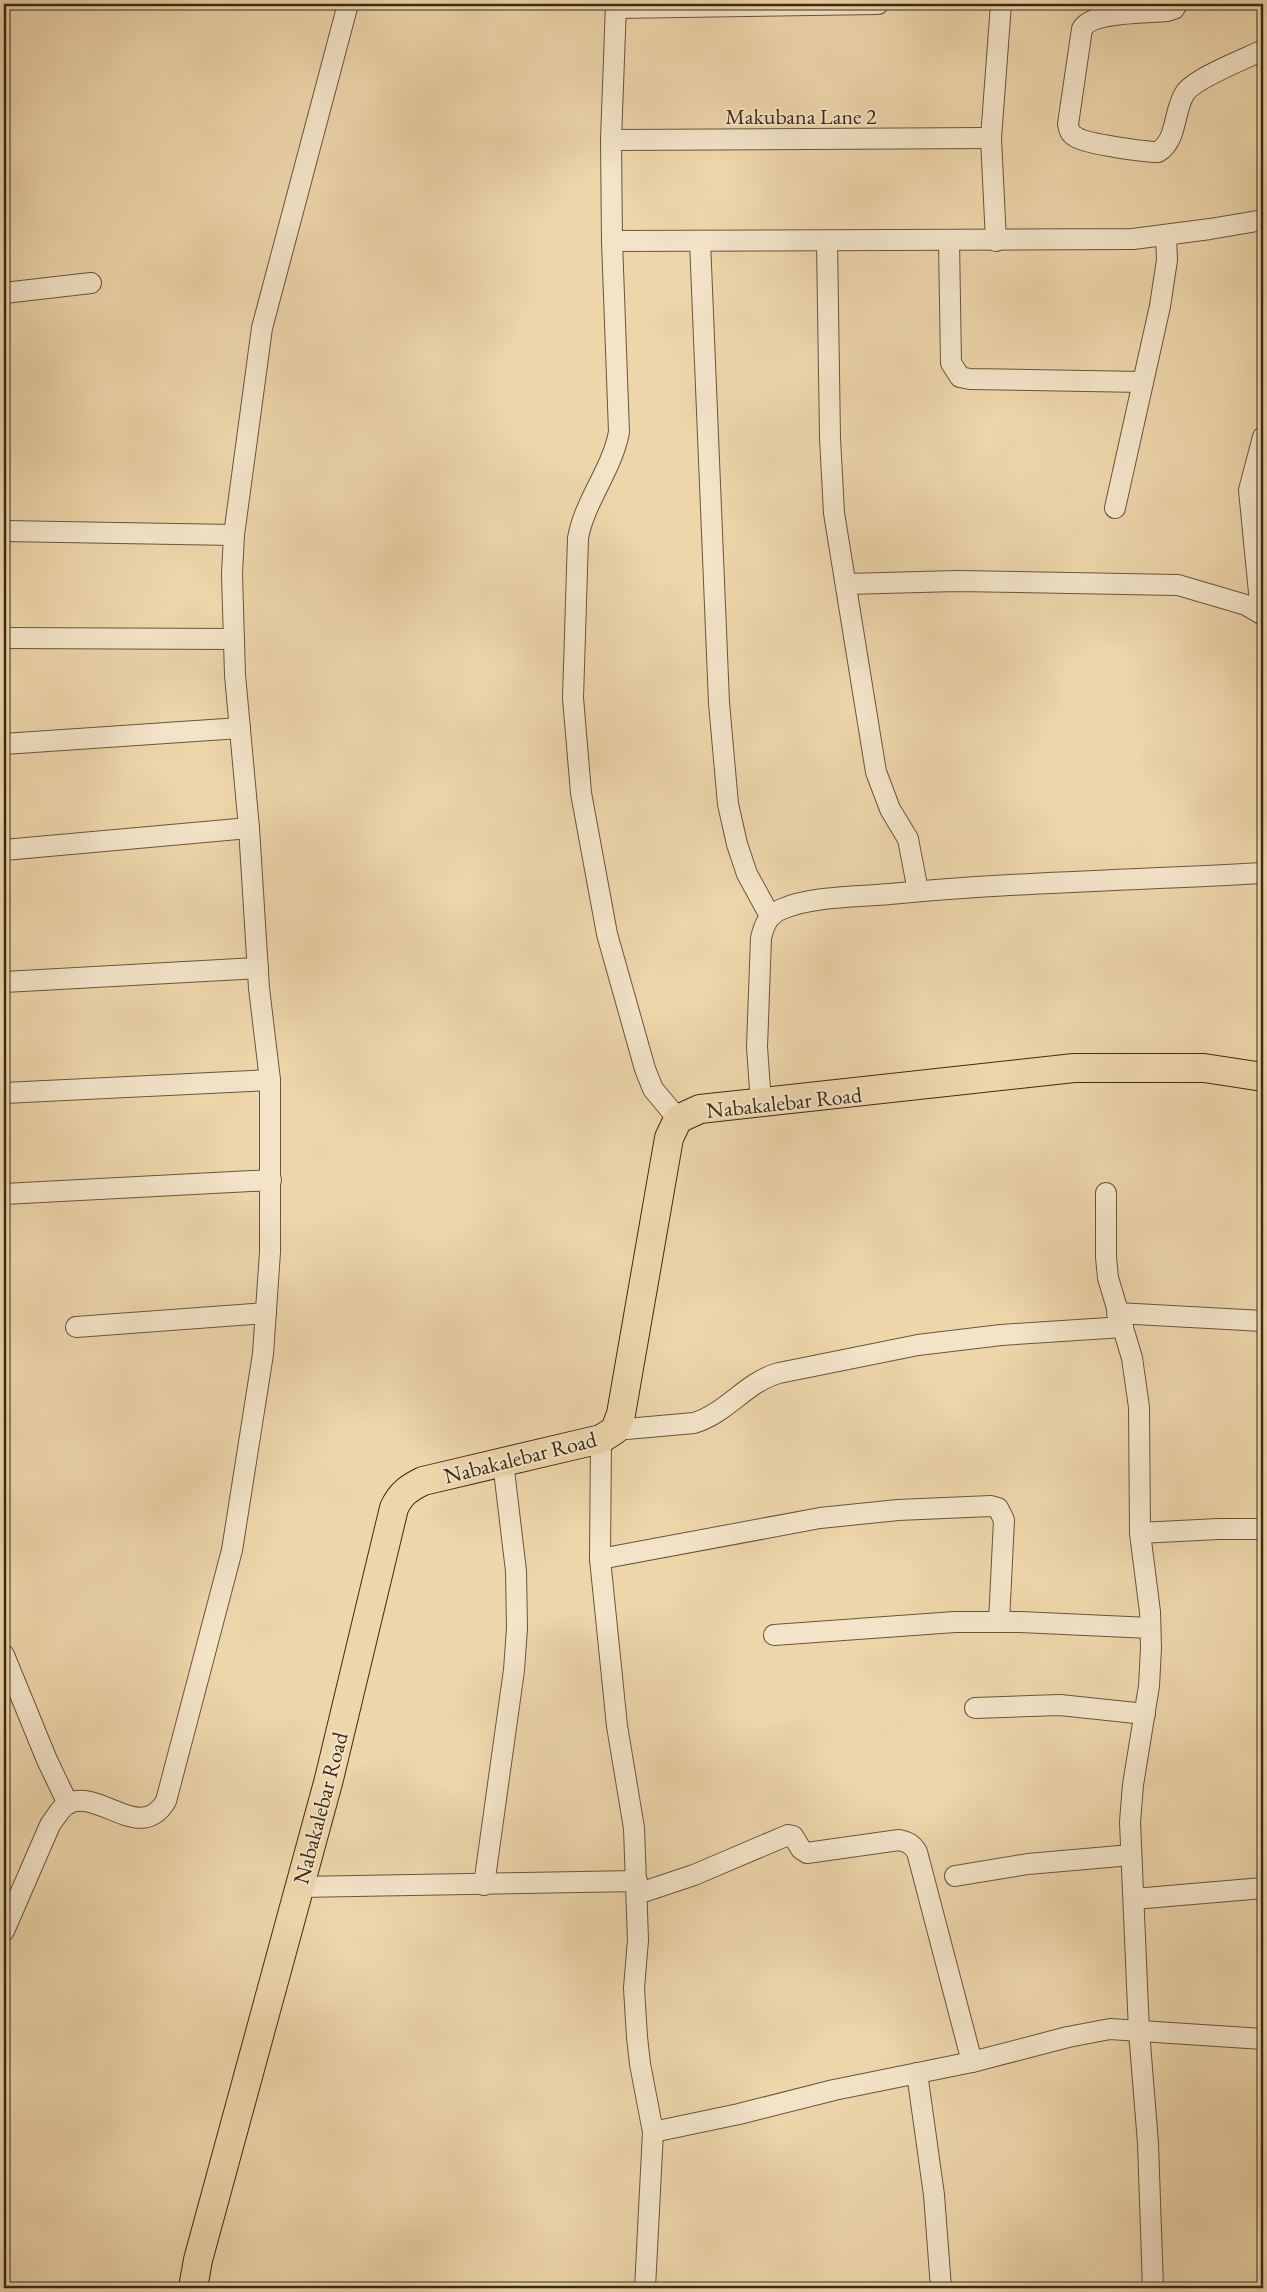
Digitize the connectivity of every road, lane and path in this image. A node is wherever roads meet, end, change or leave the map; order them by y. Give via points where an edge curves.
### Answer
1 (348, 4) edge
2 (878, 4) edge
3 (1000, 4) edge
4 (1178, 4) edge
5 (616, 6) edge
6 (1263, 50) edge
7 (991, 138) junction
8 (611, 140) junction
9 (1263, 220) edge
10 (1166, 236) junction
11 (612, 241) junction
12 (700, 241) junction
13 (827, 241) junction
14 (949, 241) junction
15 (996, 241) junction
16 (91, 283) dead end
17 (4, 293) edge
18 (1143, 382) junction
19 (1263, 437) edge
20 (1115, 508) dead end
21 (1256, 508) edge
22 (4, 531) edge
23 (234, 535) junction
24 (846, 584) junction
25 (1262, 614) edge
26 (4, 638) edge
27 (234, 639) junction
28 (240, 728) junction
29 (4, 744) edge
30 (250, 828) junction
31 (4, 850) edge
32 (1260, 871) edge
33 (918, 891) junction
34 (770, 916) junction
35 (258, 968) junction
36 (4, 982) edge
37 (1263, 1077) edge
38 (270, 1080) junction
39 (4, 1094) edge
40 (761, 1103) junction
41 (678, 1120) junction
42 (271, 1180) junction
43 (1106, 1193) dead end
44 (4, 1194) edge
45 (266, 1313) junction
46 (1120, 1320) junction
47 (1263, 1321) edge
48 (76, 1327) dead end
49 (608, 1434) junction
50 (503, 1462) junction
51 (1263, 1529) edge
52 (1140, 1533) junction
53 (600, 1559) junction
54 (999, 1622) junction
55 (1150, 1628) junction
56 (774, 1635) dead end
57 (4, 1655) edge
58 (975, 1708) dead end
59 (1145, 1714) junction
60 (68, 1804) junction
61 (1131, 1855) junction
62 (955, 1876) dead end
63 (484, 1885) junction
64 (299, 1887) junction
65 (637, 1887) junction
66 (1263, 1888) edge
67 (1134, 1899) junction
68 (4, 1931) edge
69 (1139, 2031) junction
70 (1263, 2039) edge
71 (972, 2062) junction
72 (918, 2073) junction
73 (653, 2132) junction
74 (193, 2288) edge
75 (645, 2288) edge
76 (941, 2288) edge
77 (1153, 2288) edge

1 - 23 street via 262,328
2 - 5 street
3 - 7 street
4 - 6 street via 1167,11 1097,18 1085,24 1068,124 1074,136 1090,142 1158,152 1170,140 1180,100 1186,91
5 - 8 street
7 - 8 street, Makubana Lane 2
7 - 15 street
8 - 11 street
9 - 10 street
10 - 15 street
10 - 18 street via 1167,260 1160,306
11 - 12 street
11 - 41 street via 619,432 616,451 582,518 578,538 573,698 582,793 607,934 645,1069 653,1089
12 - 13 street
12 - 34 street via 718,693 728,804 747,874
13 - 14 street
13 - 24 street via 830,448 834,513
14 - 15 street
14 - 18 street via 951,363 960,377
16 - 17 street
18 - 20 street
19 - 21 street via 1249,490
21 - 25 street
22 - 23 street
23 - 27 street
24 - 25 street via 957,580 1151,583 1178,585 1246,605
24 - 33 street via 876,772 890,809 908,839
26 - 27 street
27 - 28 street
28 - 29 street
28 - 30 street
30 - 31 street
30 - 35 street
32 - 33 street
33 - 34 street via 812,902 782,909
34 - 40 street via 760,938 757,1047
35 - 36 street
35 - 38 street
37 - 40 main road, Nabakalebar Road via 1204,1068 1074,1068
38 - 39 street
38 - 42 street
40 - 41 main road, Nabakalebar Road via 700,1109
41 - 49 main road, Nabakalebar Road via 669,1138 620,1414
42 - 44 street
42 - 45 street
43 - 46 street via 1108,1278
45 - 48 street
45 - 60 street via 263,1354 232,1550 166,1801 159,1813 136,1818 83,1800
46 - 47 street
46 - 49 street via 918,1346 805,1367 767,1376 706,1419
46 - 52 street via 1132,1358 1139,1407
49 - 50 main road, Nabakalebar Road
49 - 53 street
50 - 63 street via 516,1571 517,1628
50 - 64 main road, Nabakalebar Road via 423,1481 399,1497
51 - 52 street
52 - 55 street
53 - 54 street via 820,1518 898,1510 991,1506 998,1508 1004,1520
53 - 65 street via 617,1726 634,1828
54 - 55 street
54 - 56 street via 955,1622
55 - 59 street
57 - 60 street
58 - 59 street via 1060,1706
59 - 61 street via 1133,1785
60 - 68 street via 50,1825
61 - 62 street via 1028,1864
61 - 67 street
63 - 64 street
63 - 65 street
64 - 74 main road, Nabakalebar Road
65 - 71 street via 694,1875 788,1835 793,1836 807,1853 906,1841 917,1852
65 - 73 street via 638,1940 634,1988 637,2037
66 - 67 street
67 - 69 street
69 - 70 street
69 - 71 street via 1110,2029
69 - 77 street via 1148,2143
71 - 72 street
72 - 73 street
72 - 76 street via 934,2195
73 - 75 street

